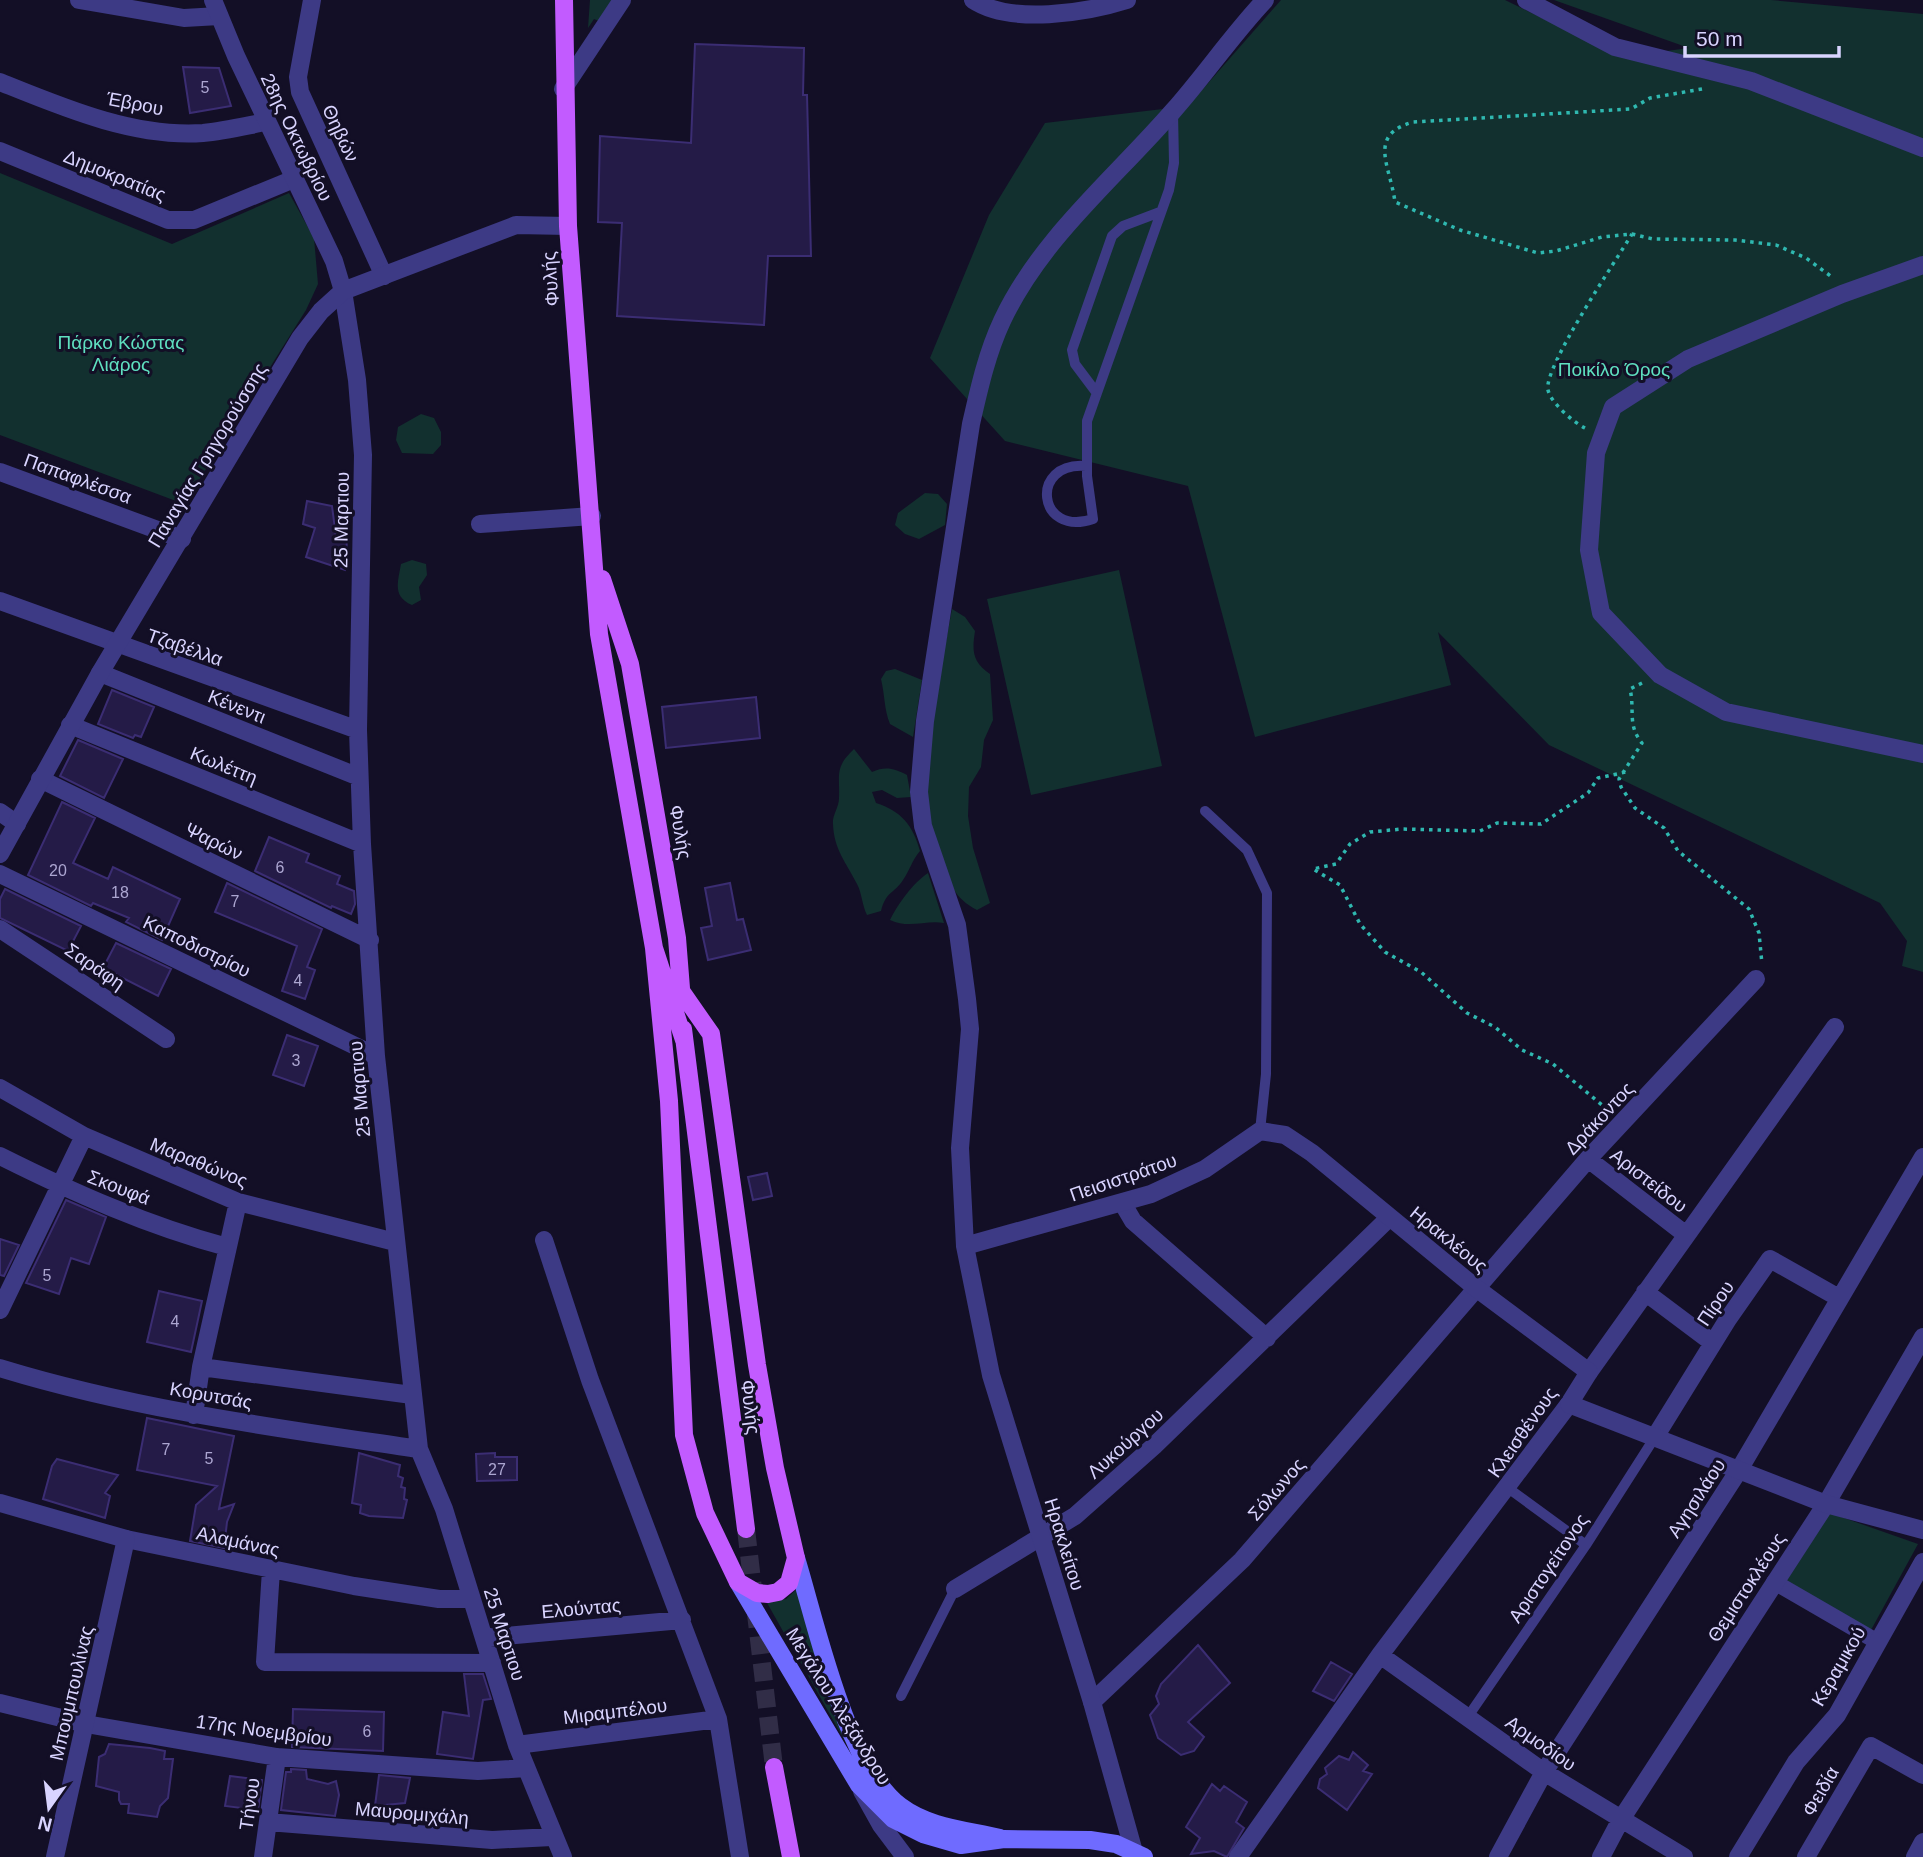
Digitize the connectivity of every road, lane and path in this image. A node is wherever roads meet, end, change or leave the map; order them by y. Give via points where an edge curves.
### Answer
1 (79, 0) edge
2 (312, 0) edge
3 (564, 0) edge
4 (622, 0) edge
5 (973, 0) edge
6 (1127, 0) edge
7 (1265, 0) edge
8 (1526, 0) edge
9 (216, 8) edge
10 (1712, 72) junction
11 (0, 82) edge
12 (563, 89) junction
13 (1172, 112) junction
14 (266, 122) junction
15 (1923, 148) edge
16 (0, 151) edge
17 (294, 179) junction
18 (1160, 212) junction
19 (568, 226) junction
20 (1632, 234) junction
21 (1923, 265) edge
22 (384, 276) junction
23 (343, 291) junction
24 (1842, 294) junction
25 (1097, 391) junction
26 (1602, 436) junction
27 (1086, 466) junction
28 (0, 472) edge
29 (592, 516) junction
30 (480, 524) dead end
31 (182, 539) junction
32 (594, 555) junction
33 (0, 601) edge
34 (117, 645) junction
35 (100, 673) junction
36 (1660, 675) junction
37 (70, 725) junction
38 (358, 730) junction
39 (1923, 754) edge
40 (1626, 772) junction
41 (359, 778) junction
42 (40, 779) junction
43 (1205, 811) dead end
44 (0, 812) edge
45 (17, 824) junction
46 (362, 844) junction
47 (0, 854) edge
48 (0, 874) edge
49 (0, 929) edge
50 (370, 940) junction
51 (654, 948) junction
52 (1756, 979) joint
53 (681, 991) junction
54 (1835, 1027) dead end
55 (166, 1039) dead end
56 (684, 1040) junction
57 (376, 1056) junction
58 (0, 1088) edge
59 (1623, 1122) junction
60 (1260, 1132) junction
61 (84, 1136) junction
62 (0, 1156) edge
63 (1923, 1157) edge
64 (1588, 1160) junction
65 (58, 1185) junction
66 (238, 1202) junction
67 (1123, 1204) junction
68 (1390, 1218) junction
69 (1685, 1234) junction
70 (544, 1240) dead end
71 (395, 1242) junction
72 (965, 1246) junction
73 (227, 1247) junction
74 (1476, 1288) junction
75 (1644, 1292) junction
76 (1839, 1298) junction
77 (0, 1310) edge
78 (1923, 1337) edge
79 (1267, 1338) junction
80 (1713, 1343) junction
81 (201, 1367) junction
82 (0, 1368) edge
83 (1589, 1372) junction
84 (412, 1395) junction
85 (1569, 1404) junction
86 (194, 1415) junction
87 (1655, 1437) junction
88 (419, 1449) junction
89 (1739, 1470) junction
90 (1508, 1488) junction
91 (0, 1503) edge
92 (1826, 1504) junction
93 (746, 1529) tunnel mouth
94 (1923, 1530) edge
95 (1040, 1535) junction
96 (126, 1539) junction
97 (1586, 1545) junction
98 (796, 1558) junction
99 (1923, 1562) edge
100 (271, 1570) junction
101 (738, 1582) junction
102 (1774, 1582) junction
103 (955, 1589) joint
104 (471, 1599) junction
105 (682, 1620) junction
106 (484, 1638) junction
107 (1876, 1641) junction
108 (1380, 1655) junction
109 (492, 1663) junction
110 (901, 1696) dead end
111 (1092, 1702) junction
112 (0, 1703) edge
113 (1468, 1717) junction
114 (718, 1719) junction
115 (86, 1724) junction
116 (517, 1745) junction
117 (276, 1757) junction
118 (774, 1767) tunnel mouth
119 (526, 1768) junction
120 (1544, 1772) junction
121 (1923, 1775) edge
122 (859, 1785) junction
123 (1620, 1821) junction
124 (268, 1822) junction
125 (552, 1837) junction
126 (1004, 1839) junction
127 (1923, 1842) edge
128 (974, 1846) junction
129 (1139, 1854) edge
130 (55, 1857) edge
131 (263, 1857) edge
132 (563, 1857) edge
133 (740, 1857) edge
134 (791, 1857) edge
135 (905, 1857) edge
136 (957, 1857) edge
137 (1238, 1857) edge
138 (1498, 1857) edge
139 (1601, 1857) edge
140 (1684, 1857) edge
141 (1738, 1857) edge
142 (1806, 1857) edge
143 (1914, 1857) edge

1 - 9 street via 184,18
2 - 22 street, Θηβών via 298,77 300,92
3 - 12 main road, Φυλής
4 - 12 street
5 - 6 street via 1012,14 1061,14
7 - 13 street, Ηρακλείτου
8 - 10 street via 1615,47
9 - 14 street, 28ης Οκτωβρίου
10 - 15 street via 1751,82
10 - 20 path via 1703,89 1650,98 1631,109 1413,122 1387,135 1384,147 1395,202 1460,230 1538,253
11 - 14 street, Έβρου via 87,114 147,129 202,133
12 - 19 main road, Φυλής
13 - 18 lane via 1174,163
13 - 72 street, Ηρακλείτου via 1065,227 1013,300 992,345 971,424 925,721 919,792 923,826 957,925 968,1009 960,1148
14 - 17 street, 28ης Οκτωβρίου
16 - 17 street, Δημοκρατίας via 168,220 194,220
17 - 23 street, 28ης Οκτωβρίου via 334,261
18 - 25 lane
18 - 25 lane via 1123,226 1112,236 1072,350 1075,364
19 - 22 street, Παναγίας Γρηγορούσσης via 516,225
19 - 29 main road, Φυλής via 578,391
20 - 24 path via 1776,245 1832,276
20 - 26 path via 1549,379 1548,390 1566,412 1581,427
21 - 24 street
22 - 23 street, Παναγίας Γρηγορούσσης
23 - 31 street, Παναγίας Γρηγορούσσης via 300,338
23 - 38 street, 25 Μαρτιου via 363,455
24 - 26 street via 1688,359 1613,407
25 - 27 lane via 1087,421
26 - 36 street via 1595,453 1589,550 1601,613
27 - 27 lane via 1093,519 1064,521 1051,509 1048,484 1066,466
28 - 31 street, Παπαφλέσσα
29 - 30 street
29 - 32 main road, Φυλής
31 - 34 street, Παναγίας Γρηγορούσσης
32 - 51 main road, Φυλής via 604,668
32 - 53 main road, Φυλής via 630,664 677,938
33 - 34 street, Τζαβέλλα
34 - 35 street, Παναγίας Γρηγορούσσης
34 - 38 street, Τζαβέλλα
35 - 37 street, Παναγίας Γρηγορούσσης
35 - 41 street, Κένεντι
36 - 39 street via 1726,712
36 - 40 path via 1630,689 1630,721 1642,743
37 - 42 street, Παναγίας Γρηγορούσσης
37 - 46 street, Κωλέττη
38 - 41 street, 25 Μαρτιου
40 - 52 path via 1619,779 1621,787 1635,807 1664,828 1678,851 1749,909 1763,956
40 - 59 path via 1598,778 1588,793 1541,824 1497,823 1480,831 1370,832 1350,844 1336,864 1313,869 1340,885 1360,924 1385,951 1421,972 1467,1013 1553,1065
41 - 46 street, 25 Μαρτιου
42 - 45 street, Παναγίας Γρηγορούσσης
42 - 50 street, Ψαρών
43 - 60 lane via 1247,850 1267,893 1266,1074
44 - 45 street
45 - 47 street, Παναγίας Γρηγορούσσης
46 - 50 street, 25 Μαρτιου
48 - 57 street, Καποδιστρίου
49 - 55 street, Σαράφη
50 - 57 street, 25 Μαρτιου
51 - 56 main road, Φυλής
51 - 101 main road via 670,1114 684,1436 705,1513
52 - 59 street, Δράκοντος
53 - 56 main road, Φυλής
53 - 98 main road via 710,1034 757,1365
54 - 69 street, Κλεισθένους
56 - 93 main road, Φυλής
57 - 71 street, 25 Μαρτιου
58 - 61 street, Μαραθώνος
59 - 64 street, Δράκοντος
60 - 67 street, Πεισιστράτου via 1205,1169
60 - 68 street, Ηρακλέους via 1284,1135 1312,1153
61 - 65 street
61 - 66 street, Μαραθώνος
62 - 65 street, Σκουφά
63 - 76 street, Αγησιλάου
64 - 69 street, Αριστείδου
64 - 74 street, Δράκοντος
65 - 73 street, Σκουφά via 192,1238
65 - 77 street
66 - 71 street, Μαραθώνος
66 - 73 street
67 - 72 street, Πεισιστράτου
67 - 79 street via 1132,1221
68 - 74 street, Ηρακλέους
68 - 79 street, Λυκούργου
69 - 75 street, Κλεισθένους
70 - 105 street via 590,1380
71 - 84 street, 25 Μαρτιου
72 - 95 street, Ηρακλείτου via 991,1375
73 - 81 street
74 - 83 street, Ηρακλέους
74 - 111 street, Σόλωνος via 1242,1560
75 - 80 street
75 - 83 street, Κλεισθένους
76 - 80 street, Πίρου via 1770,1259
76 - 89 street, Αγησιλάου
78 - 92 street, Θεμιστοκλέους
79 - 95 street, Λυκούργου via 1135,1464 1075,1516
80 - 87 street, Πίρου
81 - 84 street
81 - 86 street
82 - 86 street, Κορυτσάς via 73,1390
83 - 85 street, Κλεισθένους
84 - 88 street, 25 Μαρτιου
85 - 87 street
85 - 90 street, Κλεισθένους
86 - 88 street, Κορυτσάς
87 - 89 street
87 - 97 lane, Αριστογείτονος
88 - 104 street, 25 Μαρτιου via 444,1509
89 - 92 street
89 - 120 street, Αγησιλάου
90 - 97 lane
90 - 108 street, Κλεισθένους
91 - 96 street, Αλαμάνας
92 - 94 street
92 - 102 street, Θεμιστοκλέους
95 - 103 street, Λυκούργου
95 - 111 street, Ηρακλείτου
96 - 100 street, Αλαμάνας
96 - 115 street, Μπουμπουλίνας
97 - 113 lane, Αριστογείτονος
98 - 101 main road via 792,1579 778,1592 757,1592
98 - 126 main road, Μεγάλου Αλεξάνδρου via 841,1704 861,1754 880,1783 900,1806 927,1820
99 - 107 street, Κεραμικού
100 - 104 street, Αλαμάνας via 439,1599
100 - 109 street via 265,1661
101 - 122 main road, Μεγάλου Αλεξάνδρου
102 - 107 street
102 - 123 street, Θεμιστοκλέους
103 - 110 lane, Λυκούργου
104 - 106 street, 25 Μαρτιου
105 - 106 street, Ελούντας
105 - 114 street
106 - 109 street, 25 Μαρτιου
107 - 141 street, Κεραμικού via 1837,1715 1796,1762
108 - 113 street, Αρμοδίου
108 - 137 street, Κλεισθένους
109 - 116 street, 25 Μαρτιου
111 - 129 street, Ηρακλείτου
112 - 115 street, 17ης Νοεμβρίου
113 - 120 street, Αρμοδίου
114 - 116 street, Μιραμπέλου
114 - 133 street
115 - 117 street, 17ης Νοεμβρίου
115 - 130 street, Μπουμπουλίνας
116 - 119 street, 25 Μαρτιου
117 - 119 street, 17ης Νοεμβρίου via 478,1771
117 - 124 street, Τήνου
118 - 134 main road
119 - 125 street, 25 Μαρτιου
120 - 123 street, Αρμοδίου
120 - 138 street, Αγησιλάου
121 - 142 street, Φειδία via 1871,1746
122 - 128 main road, Μεγάλου Αλεξάνδρου via 882,1811 908,1827 935,1839
122 - 135 street
123 - 139 street, Θεμιστοκλέους
123 - 140 street, Αρμοδίου
124 - 125 street, Μαυρομιχάλη via 492,1840
124 - 131 street, Τήνου
125 - 132 street, 25 Μαρτιου
126 - 128 main road, Μεγάλου Αλεξάνδρου
126 - 129 main road, Μεγάλου Αλεξάνδρου via 1090,1840
127 - 143 street
128 - 136 street

